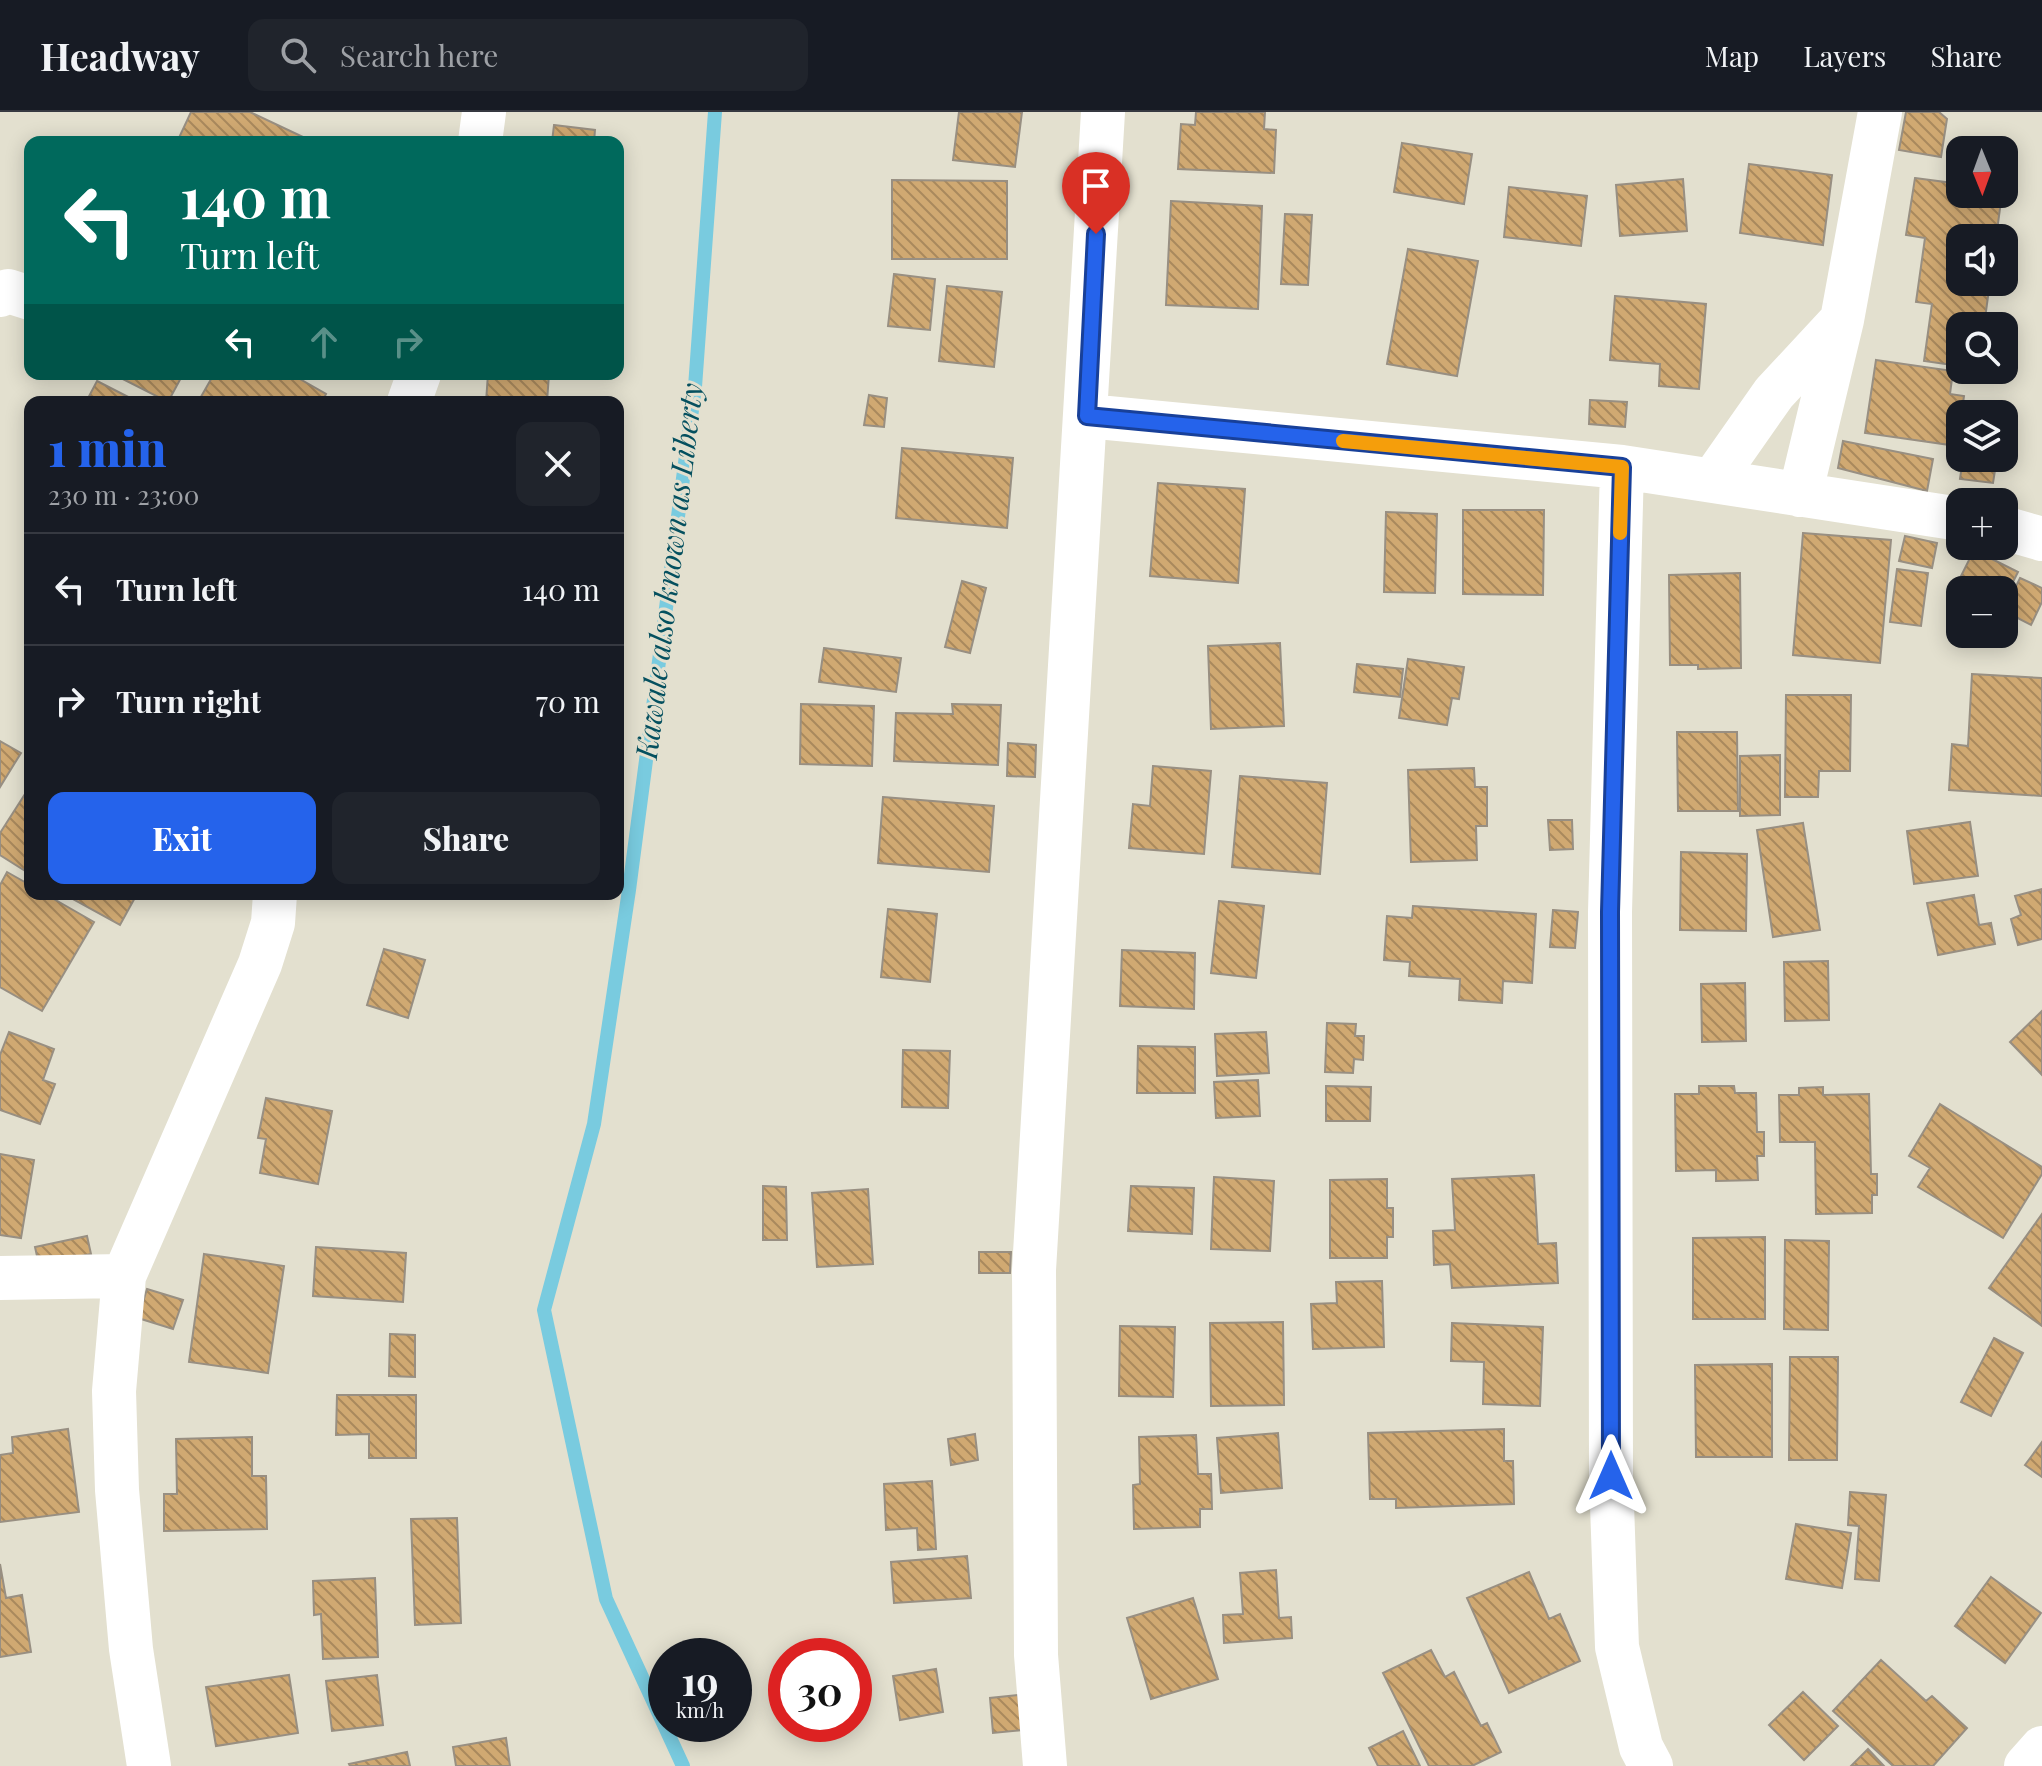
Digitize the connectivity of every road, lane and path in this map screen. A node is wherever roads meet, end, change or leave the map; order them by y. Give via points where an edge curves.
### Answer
1 (484, 112) edge
2 (1103, 112) edge
3 (1880, 112) edge
4 (481, 136) edge
5 (0, 295) edge
6 (24, 296) edge
7 (1842, 320) junction
8 (1087, 416) junction
9 (1622, 467) junction
10 (1713, 480) junction
11 (1800, 495) junction
12 (1946, 517) edge
13 (2018, 532) edge
14 (2042, 539) edge
15 (275, 900) edge
16 (124, 1276) junction
17 (0, 1278) edge
18 (2042, 1748) edge
19 (149, 1766) edge
20 (1045, 1766) edge
21 (1651, 1766) edge
22 (2026, 1766) edge

1 - 4 street
2 - 8 street
3 - 7 street
5 - 6 street via 8,291
7 - 10 street via 1774,393
7 - 11 street
8 - 9 street
8 - 20 street via 1034,1270 1036,1655
9 - 10 street
9 - 21 street via 1610,912 1611,1476 1617,1647 1641,1747
10 - 11 street
11 - 12 street
13 - 14 street
15 - 16 street via 260,964
16 - 17 street
16 - 19 street via 114,1391 117,1490 131,1649
18 - 22 street

